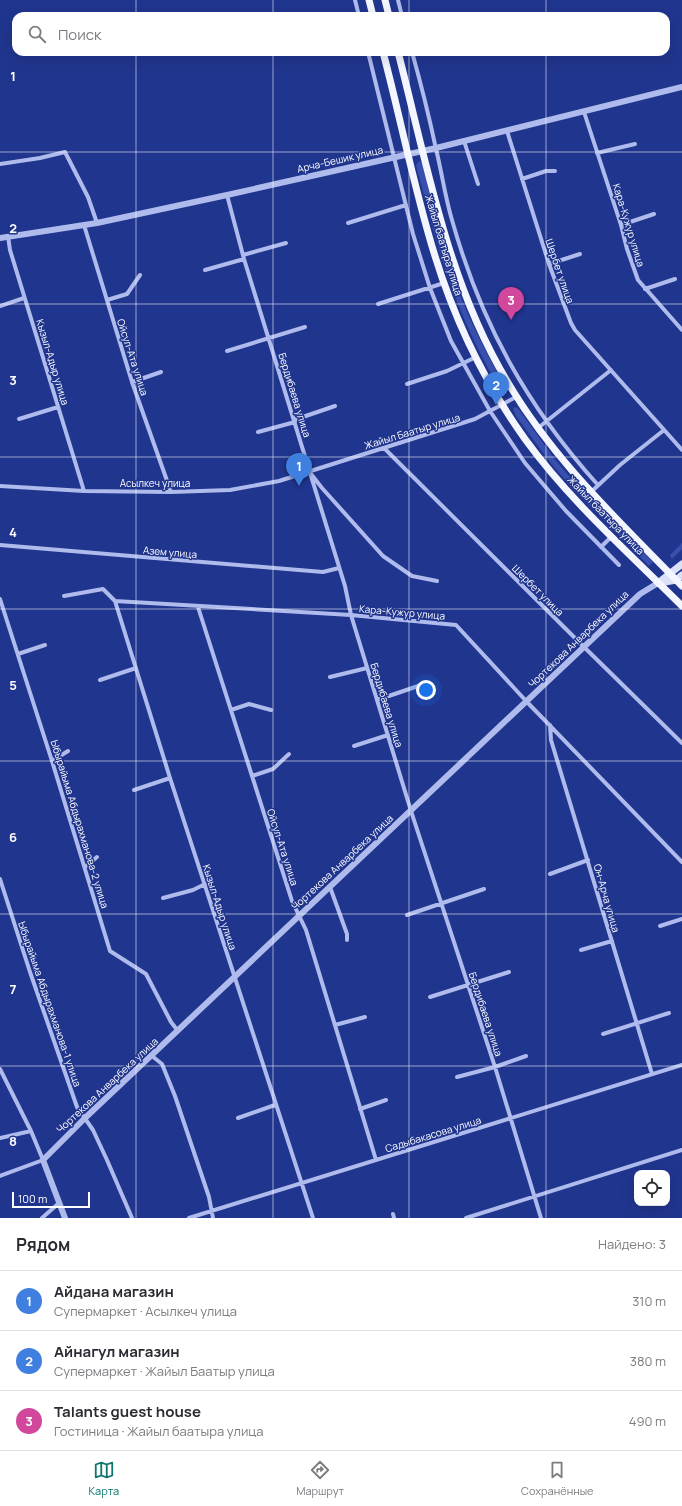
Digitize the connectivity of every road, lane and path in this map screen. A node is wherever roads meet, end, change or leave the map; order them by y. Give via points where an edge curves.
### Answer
1 (355, 0) edge
2 (369, 0) edge
3 (385, 0) edge
4 (398, 0) edge
5 (358, 12) edge
6 (372, 12) edge
7 (388, 12) edge
8 (401, 12) edge
9 (369, 56) edge
10 (384, 56) edge
11 (399, 56) edge
12 (413, 56) edge
13 (682, 87) edge
14 (584, 112) junction
15 (507, 130) junction
16 (464, 141) junction
17 (635, 144) dead end
18 (436, 148) junction
19 (423, 151) junction
20 (597, 153) junction
21 (408, 154) junction
22 (394, 157) junction
23 (0, 164) edge
24 (555, 170) dead end
25 (522, 179) junction
26 (478, 184) dead end
27 (227, 195) junction
28 (406, 205) junction
29 (654, 214) dead end
30 (97, 223) junction
31 (348, 223) dead end
32 (84, 225) junction
33 (621, 225) junction
34 (8, 236) junction
35 (0, 238) edge
36 (286, 242) dead end
37 (580, 254) dead end
38 (244, 257) junction
39 (549, 264) junction
40 (205, 270) dead end
41 (140, 275) dead end
42 (676, 279) dead end
43 (444, 283) junction
44 (430, 288) junction
45 (645, 289) junction
46 (24, 298) junction
47 (107, 300) junction
48 (378, 304) dead end
49 (0, 306) edge
50 (305, 327) dead end
51 (682, 330) edge
52 (269, 338) junction
53 (227, 351) dead end
54 (476, 357) junction
55 (463, 364) junction
56 (611, 370) junction
57 (161, 372) dead end
58 (132, 382) junction
59 (407, 384) dead end
60 (516, 396) junction
61 (502, 404) junction
62 (335, 406) dead end
63 (58, 407) junction
64 (490, 411) junction
65 (19, 419) dead end
66 (295, 421) junction
67 (546, 422) junction
68 (538, 428) junction
69 (664, 430) junction
70 (258, 432) dead end
71 (384, 448) junction
72 (682, 450) edge
73 (309, 471) junction
74 (598, 485) junction
75 (0, 486) edge
76 (84, 491) junction
77 (171, 492) junction
78 (591, 492) junction
79 (611, 537) junction
80 (0, 545) edge
81 (601, 547) junction
82 (682, 564) edge
83 (619, 565) dead end
84 (339, 568) junction
85 (671, 574) junction
86 (679, 578) edge
87 (437, 581) dead end
88 (658, 583) junction
89 (682, 586) edge
90 (64, 596) dead end
91 (0, 599) edge
92 (115, 600) junction
93 (682, 606) edge
94 (198, 607) junction
95 (351, 615) junction
96 (45, 645) dead end
97 (584, 647) junction
98 (18, 654) junction
99 (136, 668) junction
100 (367, 668) junction
101 (330, 677) dead end
102 (100, 680) dead end
103 (426, 683) dead end
104 (377, 700) junction
105 (527, 702) junction
106 (231, 710) junction
107 (271, 710) dead end
108 (550, 725) junction
109 (388, 735) junction
110 (682, 743) edge
111 (354, 746) dead end
112 (68, 751) dead end
113 (289, 754) dead end
114 (52, 761) junction
115 (252, 776) junction
116 (170, 778) junction
117 (134, 790) dead end
118 (411, 811) junction
119 (97, 858) dead end
120 (588, 860) junction
121 (682, 862) edge
122 (85, 868) junction
123 (550, 874) dead end
124 (0, 879) edge
125 (205, 884) junction
126 (330, 887) junction
127 (484, 889) dead end
128 (164, 898) dead end
129 (442, 903) junction
130 (408, 915) dead end
131 (299, 916) junction
132 (682, 919) edge
133 (660, 926) dead end
134 (347, 940) dead end
135 (612, 941) junction
136 (581, 950) dead end
137 (509, 972) dead end
138 (234, 978) junction
139 (468, 985) junction
140 (430, 997) dead end
141 (669, 1013) dead end
142 (365, 1017) dead end
143 (636, 1023) junction
144 (335, 1025) junction
145 (178, 1031) junction
146 (604, 1034) dead end
147 (152, 1056) junction
148 (526, 1056) dead end
149 (682, 1065) edge
150 (495, 1067) junction
151 (0, 1072) edge
152 (652, 1074) junction
153 (457, 1077) dead end
154 (386, 1100) dead end
155 (276, 1105) junction
156 (360, 1109) junction
157 (85, 1118) junction
158 (238, 1118) dead end
159 (511, 1119) junction
160 (31, 1131) junction
161 (0, 1138) edge
162 (682, 1150) edge
163 (43, 1160) junction
164 (376, 1160) junction
165 (0, 1176) edge
166 (301, 1183) junction
167 (534, 1196) junction
168 (59, 1203) junction
169 (212, 1211) junction
170 (485, 1212) junction
171 (42, 1218) edge
172 (65, 1218) edge
173 (132, 1218) edge
174 (189, 1218) edge
175 (213, 1218) edge
176 (313, 1218) edge
177 (466, 1218) edge
178 (487, 1218) edge
179 (540, 1218) edge

1 - 5 street
2 - 6 main road
3 - 7 main road
4 - 8 street
9 - 22 street
10 - 21 main road, Жайыл баатыра улица
11 - 19 main road, Жайыл баатыра улица
12 - 18 street
13 - 14 street, Арча-Бешик улица
14 - 15 street, Арча-Бешик улица
14 - 20 street, Кара-Кужур улица
15 - 16 street, Арча-Бешик улица
15 - 25 street, Шербет улица
16 - 18 street, Арча-Бешик улица
16 - 26 street
17 - 20 street
18 - 19 street, Арча-Бешик улица
18 - 67 street via 451,219 475,290 508,362
19 - 21 street, Арча-Бешик улица
19 - 60 main road, Жайыл баатыра улица via 458,278 481,333
20 - 33 street, Кара-Кужур улица
21 - 22 street, Арча-Бешик улица
21 - 43 main road, Жайыл баатыра улица
22 - 27 street, Арча-Бешик улица
22 - 28 street
23 - 30 street via 66,152 88,197
24 - 25 street
25 - 39 street, Шербет улица
27 - 30 street, Арча-Бешик улица
27 - 38 street, Бердибаева улица
28 - 31 street
28 - 44 street
29 - 33 street
30 - 32 street, Арча-Бешик улица
32 - 34 street, Арча-Бешик улица
32 - 47 street, Ойсул-Ата улица
33 - 45 street, Кара-Кужур улица via 638,280
34 - 35 street, Арча-Бешик улица
34 - 46 street, Кызыл-Адыр улица
36 - 38 street
37 - 39 street
38 - 40 street
38 - 52 street, Бердибаева улица
39 - 56 street, Шербет улица via 575,330
41 - 47 street via 127,294
42 - 45 street
43 - 44 street
43 - 54 main road, Жайыл баатыра улица
44 - 48 street
44 - 55 street
45 - 51 street, Кара-Кужур улица
46 - 49 street
46 - 63 street, Кызыл-Адыр улица
47 - 58 street, Ойсул-Ата улица
50 - 52 street
52 - 53 street
52 - 66 street, Бердибаева улица
54 - 55 street
54 - 61 main road, Жайыл баатыра улица
55 - 59 street
55 - 64 street
56 - 67 street
56 - 69 street, Шербет улица
57 - 58 street
58 - 77 street, Ойсул-Ата улица
60 - 61 street, Жайыл Баатыр улица
60 - 68 main road, Жайыл баатыра улица
61 - 64 street, Жайыл Баатыр улица
61 - 79 main road, Жайыл баатыра улица via 549,470
62 - 66 street
63 - 65 street
63 - 76 street, Кызыл-Адыр улица
64 - 71 street, Жайыл Баатыр улица via 475,419
64 - 81 street via 535,476
66 - 70 street
66 - 73 street, Бердибаева улица
67 - 68 street
67 - 74 street
68 - 78 main road, Жайыл баатыра улица
69 - 72 street, Шербет улица
69 - 74 street
71 - 73 street, Жайыл Баатыр улица
71 - 97 street, Шербет улица
73 - 77 street, Асылкеч улица via 279,481 230,490
73 - 84 street, Бердибаева улица
73 - 87 street via 383,556 412,576
74 - 78 street
75 - 76 street, Асылкеч улица
76 - 77 street, Асылкеч улица
78 - 85 main road, Жайыл баатыра улица
79 - 81 street
79 - 88 main road, Жайыл баатыра улица
80 - 84 street, Азем улица via 324,572
81 - 83 street
82 - 85 main road
84 - 95 street, Бердибаева улица
85 - 86 main road, Жайыл баатыра улица
85 - 88 main road
86 - 88 main road
86 - 89 main road, Жайыл баатыра улица
88 - 93 main road, Жайыл баатыра улица
88 - 97 street, Чортекова Анварбека улица via 640,594
90 - 92 street via 103,589
91 - 98 street, Ыбырайыма Абдырахманова-2 улица
92 - 94 street, Кара-Кужур улица
92 - 99 street, Кызыл-Адыр улица
94 - 95 street, Кара-Кужур улица
94 - 106 street, Ойсул-Ата улица
95 - 100 street, Бердибаева улица
95 - 105 street, Кара-Кужур улица via 456,625
96 - 98 street
97 - 105 street, Чортекова Анварбека улица
97 - 110 street, Шербет улица
98 - 114 street, Ыбырайыма Абдырахманова-2 улица
99 - 102 street
99 - 116 street, Кызыл-Адыр улица
100 - 101 street
100 - 104 street, Бердибаева улица
103 - 104 street
104 - 109 street, Бердибаева улица
105 - 108 street, Кара-Кужур улица
105 - 118 street, Чортекова Анварбека улица
106 - 107 street via 249,704
106 - 115 street, Ойсул-Ата улица
108 - 120 street, Он-Арча улица via 551,740
108 - 121 street, Кара-Кужур улица
109 - 111 street
109 - 118 street, Бердибаева улица
112 - 114 street
113 - 115 street via 273,769
114 - 122 street, Ыбырайыма Абдырахманова-2 улица
115 - 131 street, Ойсул-Ата улица
116 - 117 street
116 - 125 street, Кызыл-Адыр улица
118 - 126 street, Чортекова Анварбека улица
118 - 129 street, Бердибаева улица
119 - 122 street
120 - 123 street
120 - 135 street, Он-Арча улица
122 - 145 street, Ыбырайыма Абдырахманова-2 улица via 110,951 146,974
124 - 157 street, Ыбырайыма Абдырахманова-1 улица via 77,1107
125 - 128 street
125 - 138 street, Кызыл-Адыр улица
126 - 131 street, Чортекова Анварбека улица
126 - 134 street
127 - 129 street
129 - 130 street
129 - 139 street, Бердибаева улица
131 - 138 street, Чортекова Анварбека улица
131 - 144 street, Ойсул-Ата улица via 306,930
132 - 133 street
135 - 136 street
135 - 143 street, Он-Арча улица
137 - 139 street
138 - 145 street, Чортекова Анварбека улица
138 - 155 street, Кызыл-Адыр улица
139 - 140 street
139 - 150 street, Бердибаева улица
141 - 143 street
142 - 144 street
143 - 146 street
143 - 152 street, Он-Арча улица
144 - 156 street, Ойсул-Ата улица
145 - 147 street, Чортекова Анварбека улица
147 - 157 street, Чортекова Анварбека улица
147 - 169 street via 162,1064 175,1096
148 - 150 street
149 - 152 street, Садыбакасова улица
150 - 153 street
150 - 159 street, Бердибаева улица
151 - 160 street
152 - 159 street, Садыбакасова улица
154 - 156 street
155 - 158 street
155 - 166 street, Кызыл-Адыр улица
156 - 164 street, Ойсул-Ата улица
157 - 163 street, Чортекова Анварбека улица
157 - 173 street, Ыбырайыма Абдырахманова-1 улица via 93,1130
159 - 164 street, Садыбакасова улица
159 - 167 street, Бердибаева улица
160 - 161 street
160 - 163 street
162 - 167 street
163 - 165 street
163 - 168 street
164 - 166 street, Садыбакасова улица
166 - 169 street, Садыбакасова улица
166 - 176 street, Кызыл-Адыр улица
167 - 170 street
167 - 179 street, Бердибаева улица
168 - 171 street
168 - 172 street
169 - 174 street, Садыбакасова улица
169 - 175 street
170 - 177 street
170 - 178 street

